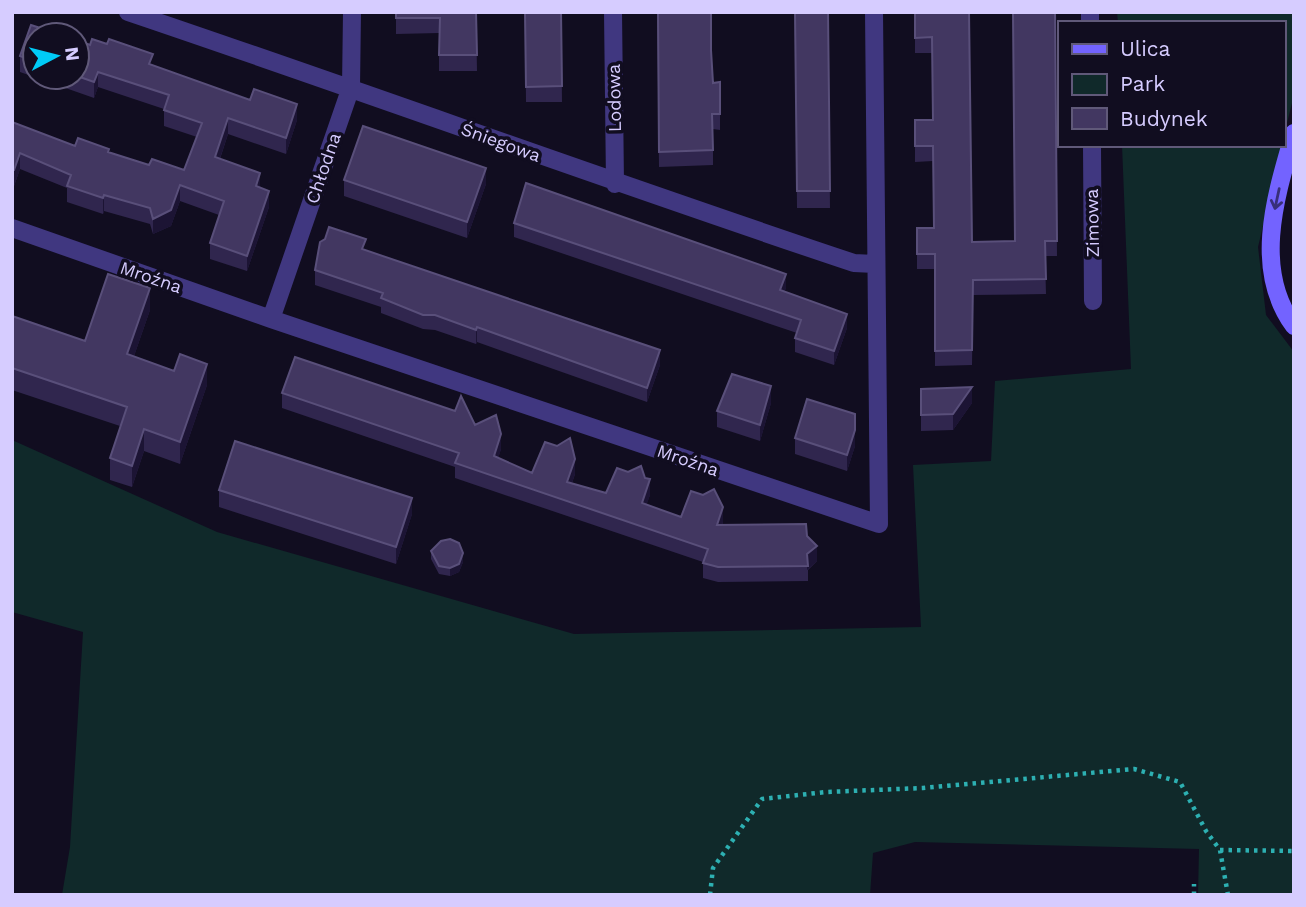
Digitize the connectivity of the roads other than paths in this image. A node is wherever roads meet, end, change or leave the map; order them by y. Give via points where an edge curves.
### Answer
1 (128, 12) edge
2 (352, 12) edge
3 (613, 12) edge
4 (874, 12) edge
5 (351, 88) junction
6 (1294, 133) edge
7 (1091, 147) edge
8 (615, 184) junction
9 (12, 228) edge
10 (875, 264) junction
11 (1093, 301) dead end
12 (271, 319) junction
13 (1294, 327) edge

1 - 5 street, Śniegowa
2 - 5 street, Chłodna
3 - 8 street, Lodowa
4 - 10 street, Mroźna
5 - 8 street, Śniegowa
5 - 12 street, Chłodna
6 -> 13 street via 1272,221 1269,258 1274,283
7 - 11 street, Zimowa
8 - 10 street, Śniegowa via 854,263
9 - 12 street, Mroźna
10 - 12 street, Mroźna via 879,524

